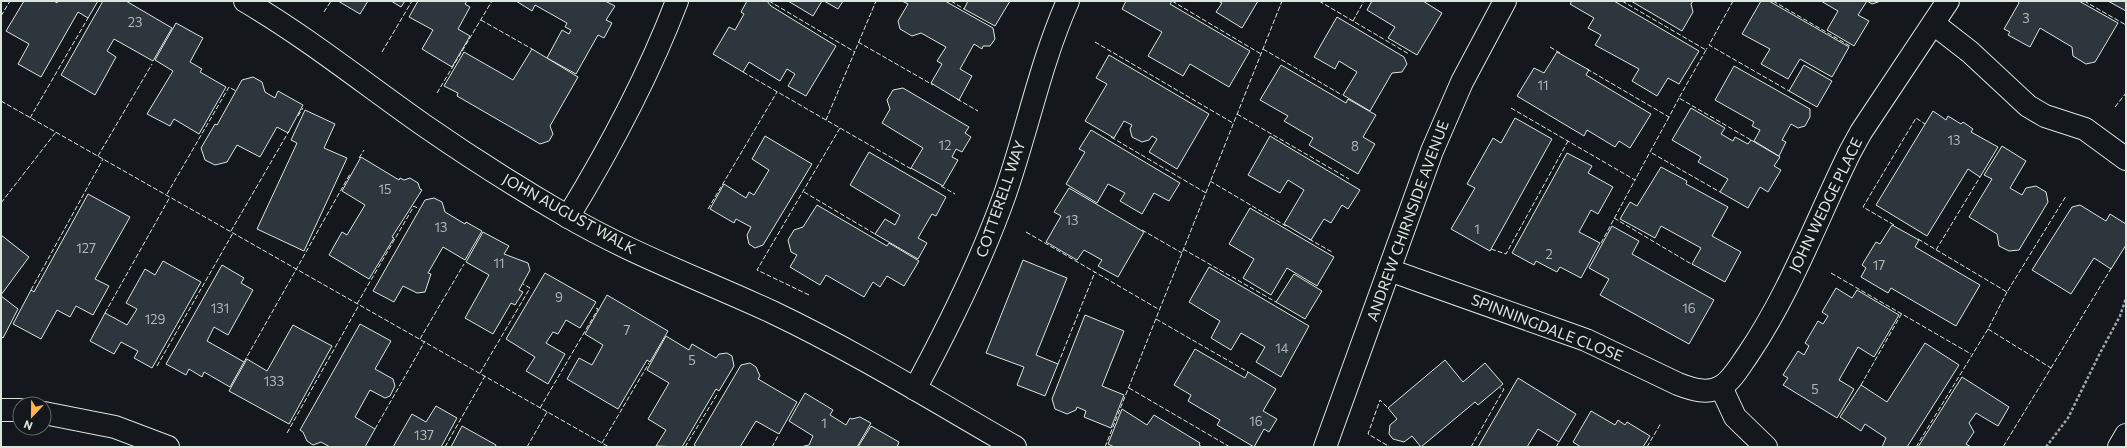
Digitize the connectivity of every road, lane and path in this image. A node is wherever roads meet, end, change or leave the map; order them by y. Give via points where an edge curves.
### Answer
1 (245, 1) edge
2 (677, 1) edge
3 (1068, 1) edge
4 (1505, 1) edge
5 (1948, 1) edge
6 (1934, 24) junction
7 (2126, 159) edge
8 (568, 217) junction
9 (1389, 270) junction
10 (2126, 298) edge
11 (1721, 387) junction
12 (915, 389) junction
13 (1, 410) edge
14 (12, 410) edge
15 (52, 415) edge
16 (2126, 435) edge
17 (168, 447) edge
18 (1015, 447) edge
19 (1325, 447) edge
20 (1766, 447) edge
21 (2046, 447) edge
22 (2119, 447) edge

1 - 8 street, JOHN AUGUST WALK via 283,23 496,174
2 - 8 street via 653,62 621,126
3 - 12 street, COTTERELL WAY via 1044,62 1015,163 989,238 956,313
4 - 9 street, ANDREW CHIRNSIDE AVENUE via 1479,47 1447,115
5 - 6 street, JOHN WEDGE PLACE
6 - 7 street via 1970,52 2028,106 2045,116 2085,129
6 - 11 street, JOHN WEDGE PLACE via 1850,152 1773,316 1743,362
8 - 12 street, JOHN AUGUST WALK via 681,273 773,313
9 - 11 street, SPINNINGDALE CLOSE via 1586,340 1693,390 1706,391
9 - 19 street, ANDREW CHIRNSIDE AVENUE
10 - 21 path via 2120,316 2072,411
11 - 20 street via 1735,418
12 - 18 street, JOHN AUGUST WALK
13 - 14 street
15 - 17 street via 114,428
16 - 22 street

